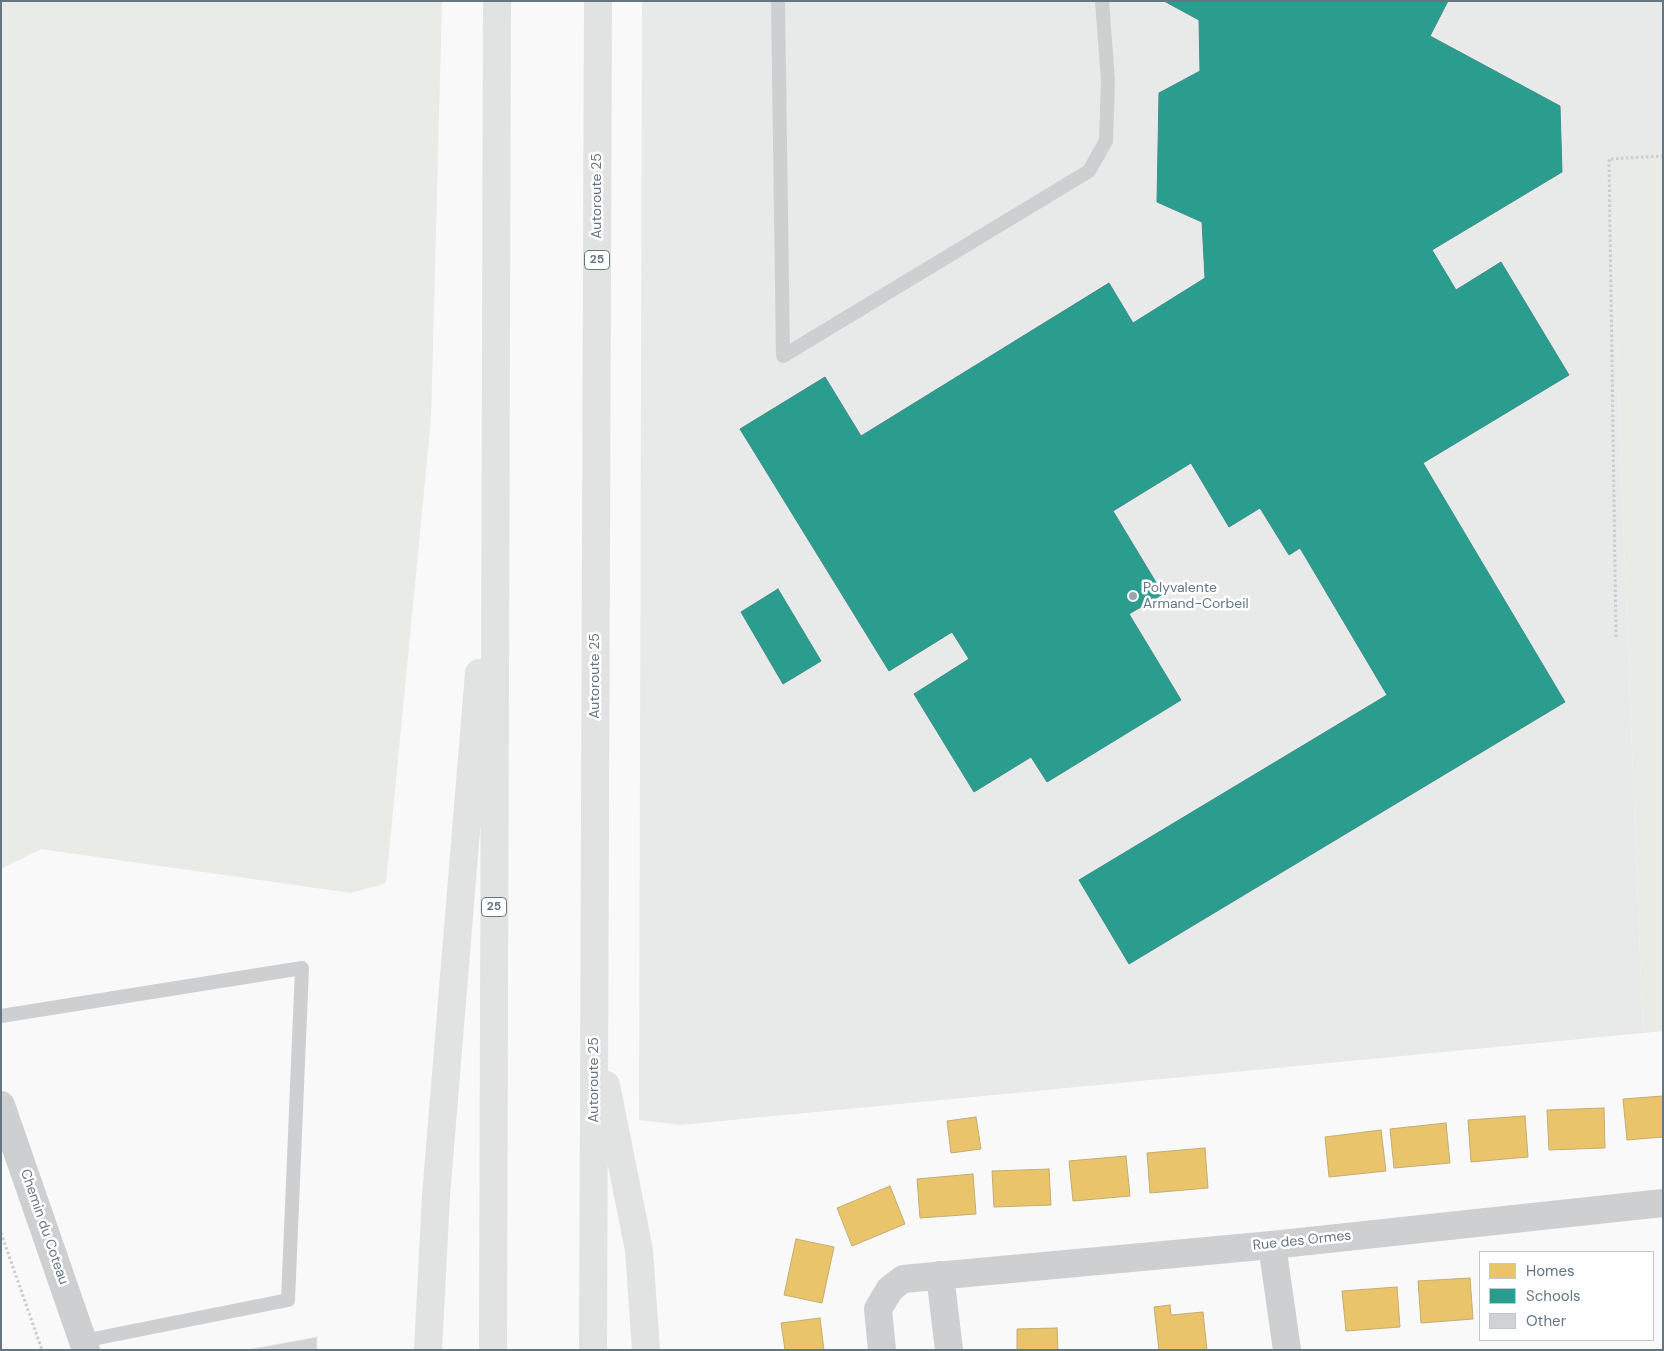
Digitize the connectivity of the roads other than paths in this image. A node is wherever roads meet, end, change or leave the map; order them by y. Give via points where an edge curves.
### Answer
1 (497, 1) edge
2 (598, 1) edge
3 (778, 1) edge
4 (1102, 1) edge
5 (496, 465) junction
6 (1, 1016) edge
7 (595, 1027) junction
8 (1, 1105) edge
9 (1663, 1203) edge
10 (1272, 1245) junction
11 (940, 1276) junction
12 (84, 1345) edge
13 (428, 1350) edge
14 (493, 1350) edge
15 (593, 1350) edge
16 (646, 1350) edge
17 (882, 1350) edge
18 (949, 1350) edge
19 (1287, 1350) edge

1 - 5 highway, 25
2 - 7 highway, Autoroute 25 / 25
3 - 4 lane via 783,356 1089,170 1106,141 1108,80
5 - 13 highway via 436,1186
5 - 14 highway, 25
6 - 12 lane via 302,968 288,1300
7 - 15 highway, Autoroute 25 / 25
7 - 16 highway via 639,1250
8 - 12 street, Chemin du Coteau
9 - 10 street, Rue des Ormes
10 - 11 street, Rue des Ormes
10 - 19 street
11 - 17 street, Rue des Ormes via 903,1279 890,1289 878,1309
11 - 18 street

